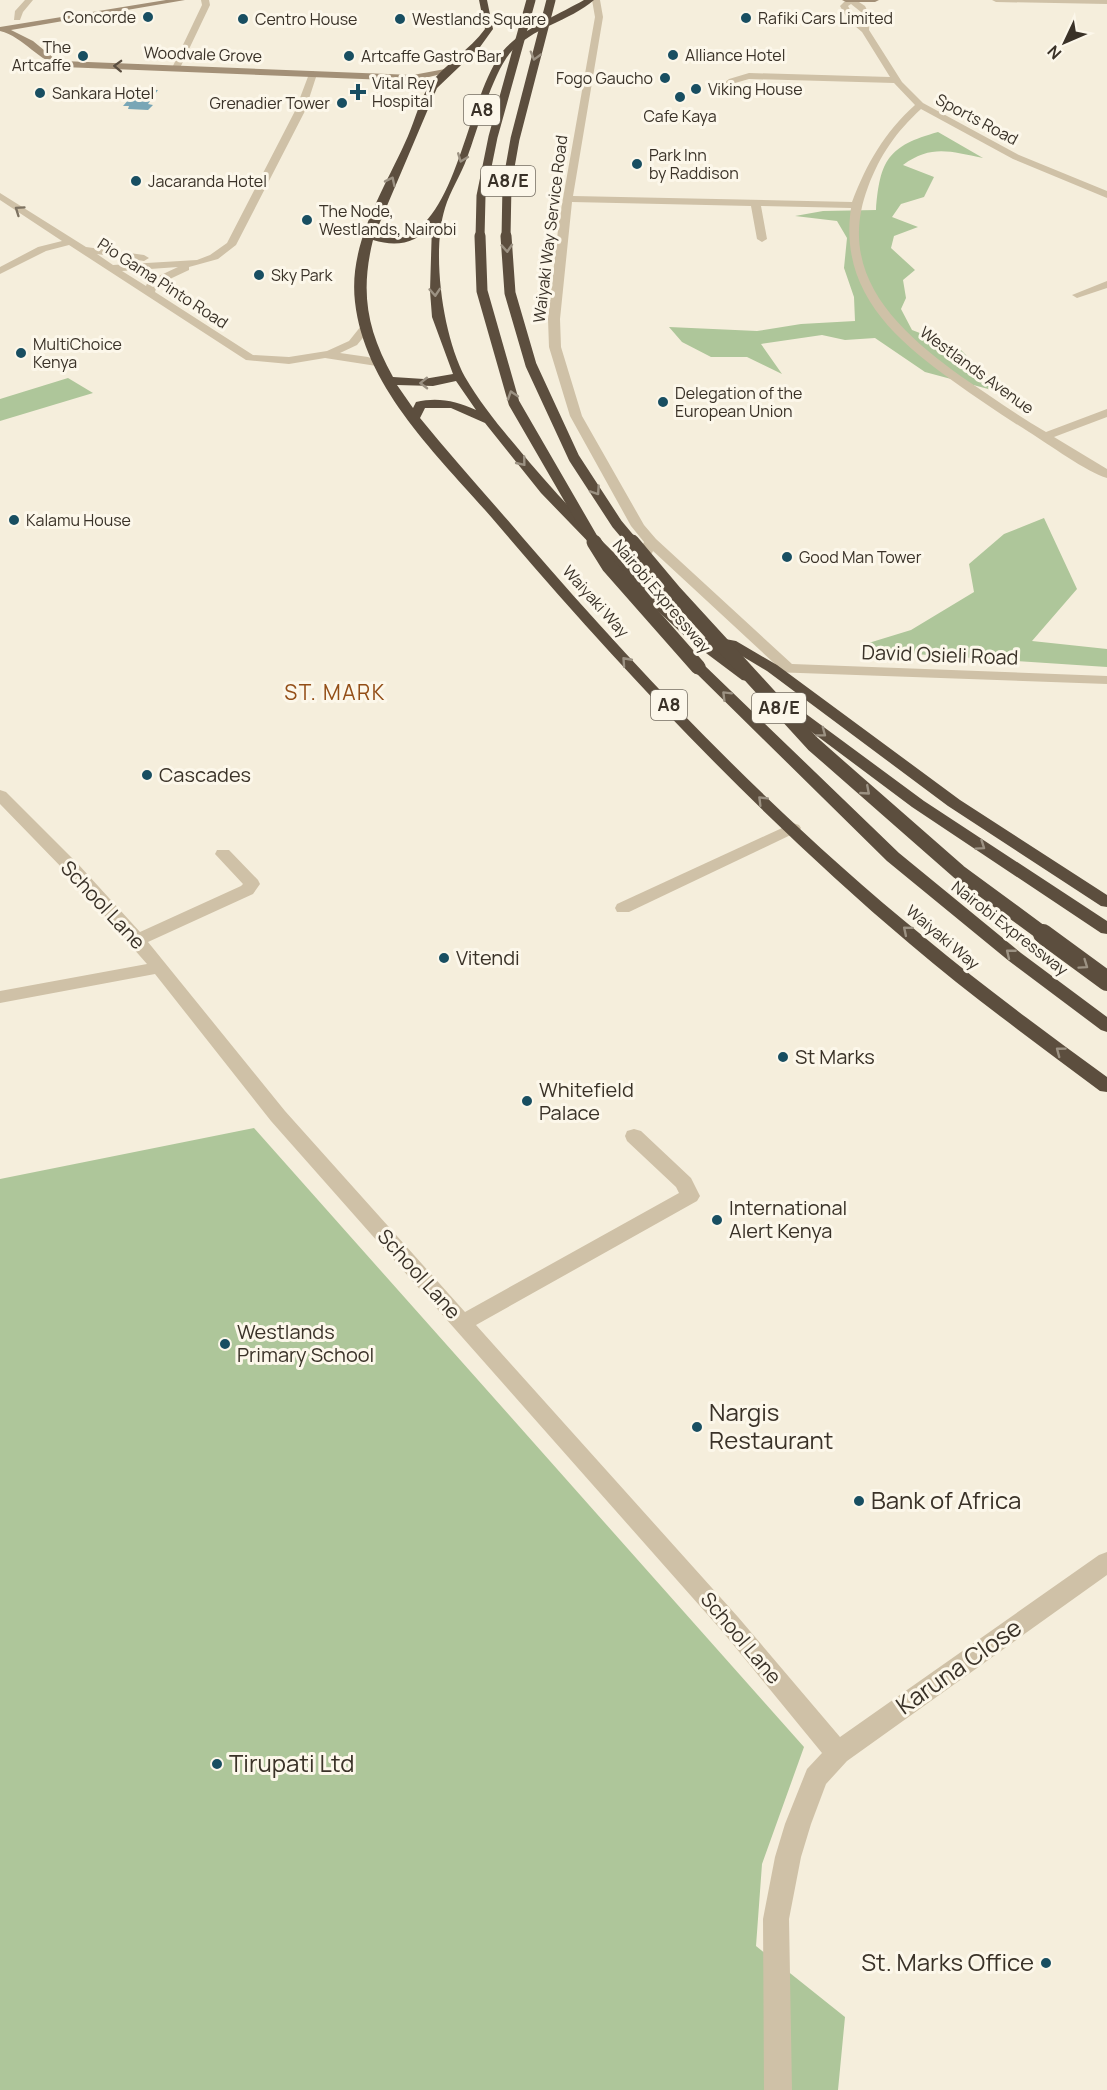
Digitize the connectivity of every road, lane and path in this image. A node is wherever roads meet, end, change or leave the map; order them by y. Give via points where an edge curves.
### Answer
1 (29, 0) edge
2 (135, 0) edge
3 (181, 0) edge
4 (205, 0) edge
5 (475, 0) edge
6 (531, 0) edge
7 (551, 0) edge
8 (590, 0) edge
9 (596, 0) edge
10 (849, 0) edge
11 (875, 0) edge
12 (996, 0) edge
13 (1047, 0) edge
14 (1107, 2) edge
15 (484, 3) edge
16 (17, 18) junction
17 (1, 26) edge
18 (866, 30) junction
19 (176, 68) junction
20 (445, 72) junction
21 (313, 74) junction
22 (412, 78) junction
23 (897, 80) junction
24 (434, 87) junction
25 (721, 89) dead end
26 (920, 105) junction
27 (1107, 195) edge
28 (0, 196) edge
29 (568, 199) junction
30 (756, 203) junction
31 (856, 205) junction
32 (440, 208) junction
33 (38, 223) junction
34 (368, 235) junction
35 (762, 239) dead end
36 (69, 242) junction
37 (84, 251) junction
38 (35, 252) junction
39 (198, 262) junction
40 (175, 264) junction
41 (111, 268) junction
42 (0, 271) edge
43 (1107, 284) edge
44 (149, 294) junction
45 (1077, 295) dead end
46 (365, 328) junction
47 (320, 355) junction
48 (379, 365) junction
49 (459, 376) junction
50 (388, 380) junction
51 (1107, 413) edge
52 (415, 417) junction
53 (488, 420) junction
54 (1044, 437) junction
55 (1107, 474) edge
56 (651, 542) junction
57 (633, 580) junction
58 (694, 638) junction
59 (772, 668) junction
60 (789, 669) junction
61 (1107, 680) edge
62 (0, 795) edge
63 (793, 828) junction
64 (223, 854) dead end
65 (1107, 902) edge
66 (623, 908) dead end
67 (1107, 930) edge
68 (137, 940) junction
69 (160, 967) junction
70 (1107, 981) edge
71 (0, 997) edge
72 (1107, 1026) edge
73 (1107, 1086) edge
74 (634, 1136) dead end
75 (462, 1323) junction
76 (1107, 1562) edge
77 (838, 1753) junction
78 (778, 2090) edge

1 - 16 street
2 - 16 street
3 - 17 street
4 - 19 street
5 - 15 street
72 -> 6 highway, Nairobi Expressway / A8/E, bridge via 893,857 698,667 609,566 549,467 514,403 482,291 481,196
7 -> 70 highway, Nairobi Expressway / A8/E, bridge via 515,140 507,184 506,237 510,293 531,365 574,458 617,524 813,744 959,872
8 -> 32 highway, A8 via 511,41
9 - 29 street, Waiyaki Way Service Road via 599,17
10 - 11 street
10 - 18 street, Sports Road via 859,4 865,13
10 - 18 street, Sports Road via 844,6 850,18
12 - 13 street
13 - 14 street
15 - 20 highway, Waiyaki Way / A8 via 488,37
16 - 17 street
19 -> 17 street, Woodvale Grove via 57,63
18 - 23 street, Sports Road
19 - 21 street, Woodvale Grove
20 - 22 street, Woodvale Grove
20 - 24 highway, Waiyaki Way / A8
21 - 22 street, Woodvale Grove
21 - 39 street via 300,111 231,245
22 - 24 street, Woodvale Grove
23 - 25 street via 749,76
23 - 26 street, Sports Road
34 -> 24 highway, Waiyaki Way / A8
26 - 27 street, Sports Road via 1016,157
26 - 31 street, Westlands Avenue via 894,128 868,173
33 -> 28 street, Pio Gama Pinto Road
29 - 30 street
29 - 56 street, Waiyaki Way Service Road via 554,319 555,347 576,416
30 - 31 street
30 - 35 street
31 - 54 street, Westlands Avenue via 854,230 863,279 889,321 915,348
32 - 34 highway via 426,228 412,239 394,242
32 -> 49 highway, A8 via 435,291 438,317
33 - 36 street, Pio Gama Pinto Road
33 - 38 street via 46,237
34 - 46 highway, Waiyaki Way / A8 via 360,298
36 - 37 street, Pio Gama Pinto Road
36 - 38 street
37 - 38 street
37 - 40 street
37 - 41 street, Pio Gama Pinto Road
38 - 42 street
39 - 40 street
39 - 44 street via 152,283
40 - 41 street
41 - 44 street, Pio Gama Pinto Road
43 - 45 street
44 - 47 street, Pio Gama Pinto Road via 250,358 278,361
46 - 47 street, Pio Gama Pinto Road via 355,342
46 - 48 highway, Waiyaki Way / A8
47 - 48 street, Pio Gama Pinto Road via 352,357
48 - 50 highway, Waiyaki Way / A8
49 -> 50 highway via 444,382 418,384
49 - 53 highway, A8
50 - 52 highway, Waiyaki Way / A8
51 - 54 street
52 - 53 highway via 420,405 432,402 448,403
63 -> 52 highway, Waiyaki Way / A8 via 634,670 545,573
53 -> 57 highway, A8 via 545,490
54 - 55 street, Westlands Avenue
56 - 57 street
56 - 60 street, Waiyaki Way Service Road
57 - 58 highway, A8
58 - 59 highway via 731,644
58 -> 67 highway, A8 via 918,804
59 - 60 street, David Osieli Road
59 - 65 highway via 954,803
60 - 61 street, David Osieli Road
62 - 68 street, School Lane
63 - 66 street
73 -> 63 highway, Waiyaki Way / A8 via 983,994
64 - 68 street via 252,884 247,890
68 - 69 street, School Lane
69 - 71 street
69 - 75 street, School Lane via 278,1116
74 - 75 street via 684,1183 690,1196
75 - 77 street, School Lane via 730,1624
76 - 77 street, Karuna Close
77 - 78 street, Karuna Close via 816,1777 791,1847 776,1919

